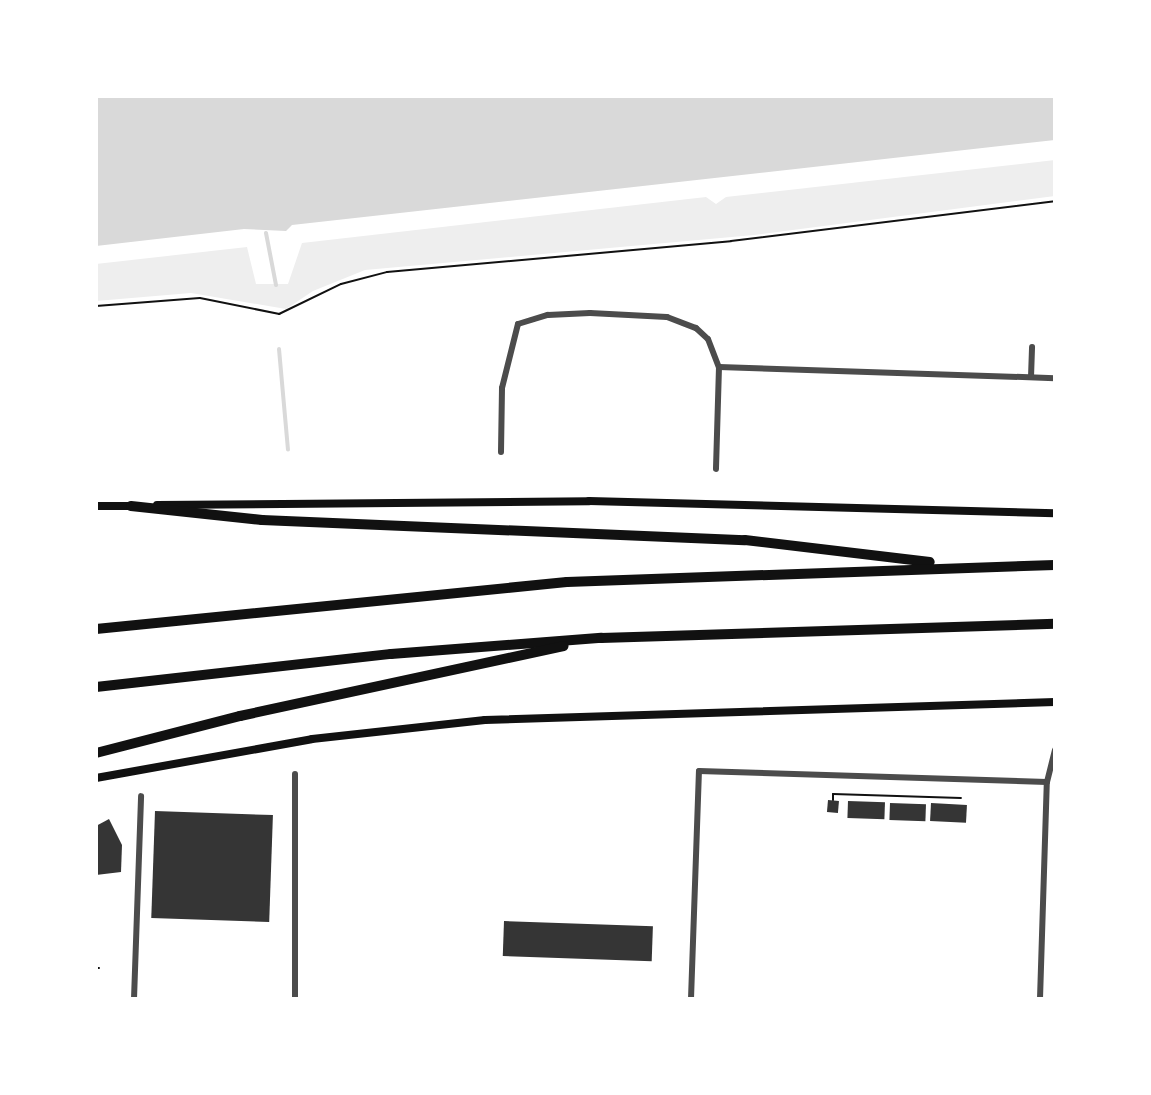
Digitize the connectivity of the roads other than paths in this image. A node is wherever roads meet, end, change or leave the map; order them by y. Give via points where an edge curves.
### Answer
1 (1032, 347) dead end
2 (719, 367) junction
3 (1031, 377) junction
4 (1055, 378) edge
5 (501, 452) dead end
6 (716, 469) dead end
7 (96, 506) edge
8 (131, 506) junction
9 (1055, 513) edge
10 (1055, 565) edge
11 (968, 566) junction
12 (1055, 624) edge
13 (96, 629) edge
14 (601, 638) junction
15 (96, 687) edge
16 (1055, 702) edge
17 (1055, 750) edge
18 (96, 753) edge
19 (295, 774) dead end
20 (96, 778) edge
21 (1047, 782) junction
22 (141, 796) dead end
23 (134, 999) edge
24 (295, 999) edge
25 (691, 999) edge
26 (1040, 999) edge

1 - 3 street
2 - 3 street
2 - 5 street via 708,339 696,328 667,317 590,313 548,315 518,324 502,388
2 - 6 street
3 - 4 street
7 - 8 main road
8 - 9 main road via 589,501
8 - 11 highway via 262,520 745,540
10 - 11 highway
11 - 13 highway via 567,582
12 - 14 highway
14 - 15 highway via 391,654
14 - 18 highway via 240,716
16 - 20 main road via 485,720 312,739
17 - 21 street
19 - 24 street
21 - 25 street via 699,771
21 - 26 street
22 - 23 street

